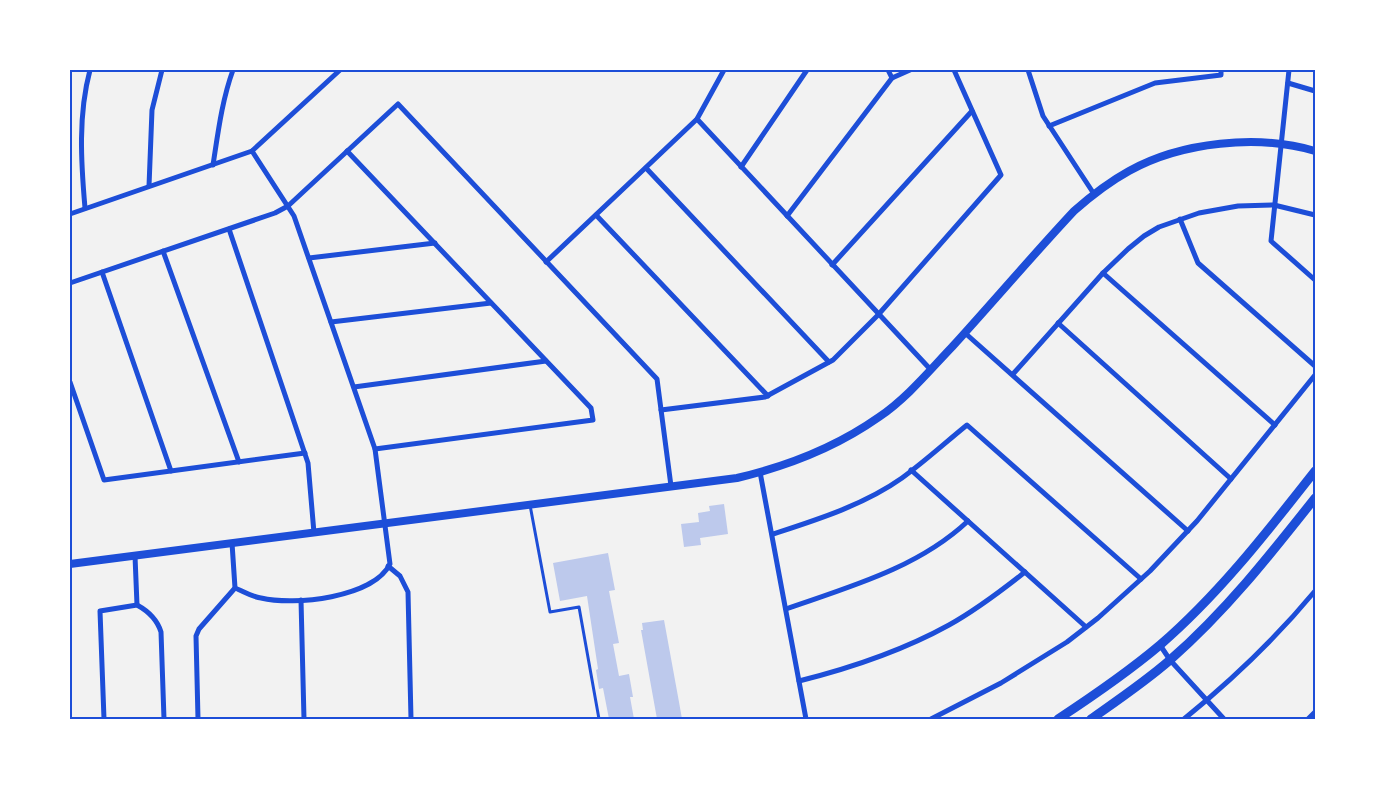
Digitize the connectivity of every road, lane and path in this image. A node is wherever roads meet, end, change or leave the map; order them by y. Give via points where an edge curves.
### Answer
1 (90, 70) edge
2 (162, 70) edge
3 (233, 70) edge
4 (340, 70) edge
5 (724, 70) edge
6 (807, 70) edge
7 (888, 70) edge
8 (910, 70) edge
9 (954, 70) edge
10 (1028, 70) edge
11 (1221, 70) edge
12 (1289, 70) edge
13 (892, 78) junction
14 (1288, 83) junction
15 (1315, 92) edge
16 (972, 111) junction
17 (697, 119) junction
18 (1049, 126) junction
19 (1281, 145) junction
20 (252, 151) junction
21 (347, 151) junction
22 (1315, 151) edge
23 (213, 164) junction
24 (741, 167) junction
25 (646, 168) junction
26 (149, 186) junction
27 (1094, 194) junction
28 (1274, 205) junction
29 (288, 206) junction
30 (85, 208) junction
31 (70, 214) edge
32 (596, 215) junction
33 (1315, 215) edge
34 (787, 216) junction
35 (1180, 218) junction
36 (229, 229) junction
37 (435, 243) junction
38 (164, 251) junction
39 (308, 258) junction
40 (546, 262) junction
41 (832, 265) junction
42 (102, 272) junction
43 (1103, 273) junction
44 (1315, 280) edge
45 (70, 283) edge
46 (491, 303) junction
47 (878, 315) junction
48 (331, 322) junction
49 (1058, 323) junction
50 (965, 333) junction
51 (546, 361) junction
52 (829, 362) junction
53 (1315, 366) edge
54 (931, 370) junction
55 (1013, 374) junction
56 (1315, 375) edge
57 (70, 382) edge
58 (354, 387) junction
59 (768, 396) junction
60 (661, 410) junction
61 (1275, 425) junction
62 (376, 449) junction
63 (305, 453) junction
64 (239, 462) junction
65 (911, 470) junction
66 (172, 471) junction
67 (1315, 471) edge
68 (760, 472) junction
69 (1231, 479) junction
70 (671, 486) junction
71 (1315, 498) edge
72 (530, 505) junction
73 (968, 521) junction
74 (385, 524) junction
75 (1188, 531) junction
76 (314, 533) junction
77 (772, 534) junction
78 (232, 542) junction
79 (135, 556) junction
80 (70, 564) edge
81 (388, 566) junction
82 (1025, 572) junction
83 (1141, 579) junction
84 (235, 588) junction
85 (1315, 590) edge
86 (301, 600) junction
87 (137, 604) junction
88 (786, 609) junction
89 (1086, 627) junction
90 (1160, 645) junction
91 (1170, 660) junction
92 (799, 681) junction
93 (1207, 700) junction
94 (1315, 712) edge
95 (104, 719) edge
96 (164, 719) edge
97 (198, 719) edge
98 (304, 719) edge
99 (410, 719) edge
100 (600, 719) edge
101 (806, 719) edge
102 (930, 719) edge
103 (1058, 719) edge
104 (1091, 719) edge
105 (1184, 719) edge
106 (1224, 719) edge
107 (1308, 719) edge

1 - 30 street via 81,161
2 - 26 street via 152,110
3 - 23 street
4 - 20 street
5 - 17 street
6 - 24 street
7 - 13 street
8 - 13 street
9 - 16 street
10 - 18 street
11 - 18 street via 1221,75 1155,82
12 - 14 street
13 - 34 street
14 - 15 street
14 - 19 street
16 - 41 street
16 - 47 street via 1002,176
17 - 24 street
17 - 25 street
18 - 27 street
19 - 22 street
19 - 27 street via 1235,143 1185,150 1147,162
19 - 28 street
20 - 23 street
20 - 29 street
21 - 29 street
21 - 37 street
21 - 40 street via 398,104
23 - 26 street
24 - 34 street
25 - 32 street
25 - 52 street
26 - 30 street
27 - 50 street via 1074,211
28 - 33 street
28 - 35 street via 1223,208
28 - 44 street via 1272,242
29 - 36 street
29 - 39 street
30 - 31 street
32 - 40 street
32 - 59 street
34 - 41 street
35 - 43 street via 1144,236
35 - 53 street via 1198,263
36 - 38 street
36 - 63 street
37 - 39 street
37 - 46 street
38 - 42 street
38 - 64 street
39 - 48 street
40 - 60 street via 657,379
41 - 47 street
42 - 45 street
42 - 66 street
43 - 49 street
43 - 61 street
46 - 48 street
46 - 51 street
47 - 52 street
47 - 54 street
48 - 58 street
49 - 55 street
49 - 69 street
50 - 54 street
50 - 55 street
51 - 58 street
51 - 62 street via 591,408 593,420
52 - 59 street
54 - 68 street via 880,417 839,442 805,458
55 - 75 street
56 - 61 street
57 - 66 street via 104,480
58 - 62 street
59 - 60 street
60 - 70 street
61 - 69 street
62 - 74 street
63 - 64 street
63 - 76 street
64 - 66 street
65 - 73 street
65 - 77 street via 874,494
65 - 83 street via 967,425
67 - 90 main road via 1255,547
68 - 70 street
68 - 77 street
69 - 75 street
70 - 72 street
71 - 91 main road via 1231,600
72 - 74 street
72 - 100 lane via 550,612 578,607
73 - 82 street
73 - 88 street via 919,556 890,571
74 - 76 street
74 - 81 street via 390,557
75 - 83 street
76 - 78 street
77 - 88 street
78 - 79 street
78 - 84 street
79 - 80 street
79 - 87 street
81 - 86 street via 383,575 359,589
81 - 99 street via 400,576 408,592
82 - 89 street
82 - 92 street via 950,624 912,644 842,670
83 - 89 street
84 - 86 street via 260,598
84 - 97 street via 198,629 196,636
85 - 93 street via 1286,625
86 - 98 street
87 - 95 street via 100,611
87 - 96 street via 152,616 161,632
88 - 92 street
89 - 102 street via 1001,682
90 - 91 street
90 - 103 main road
91 - 93 street
91 - 104 main road
92 - 101 street
93 - 105 street
93 - 106 street
94 - 107 street

